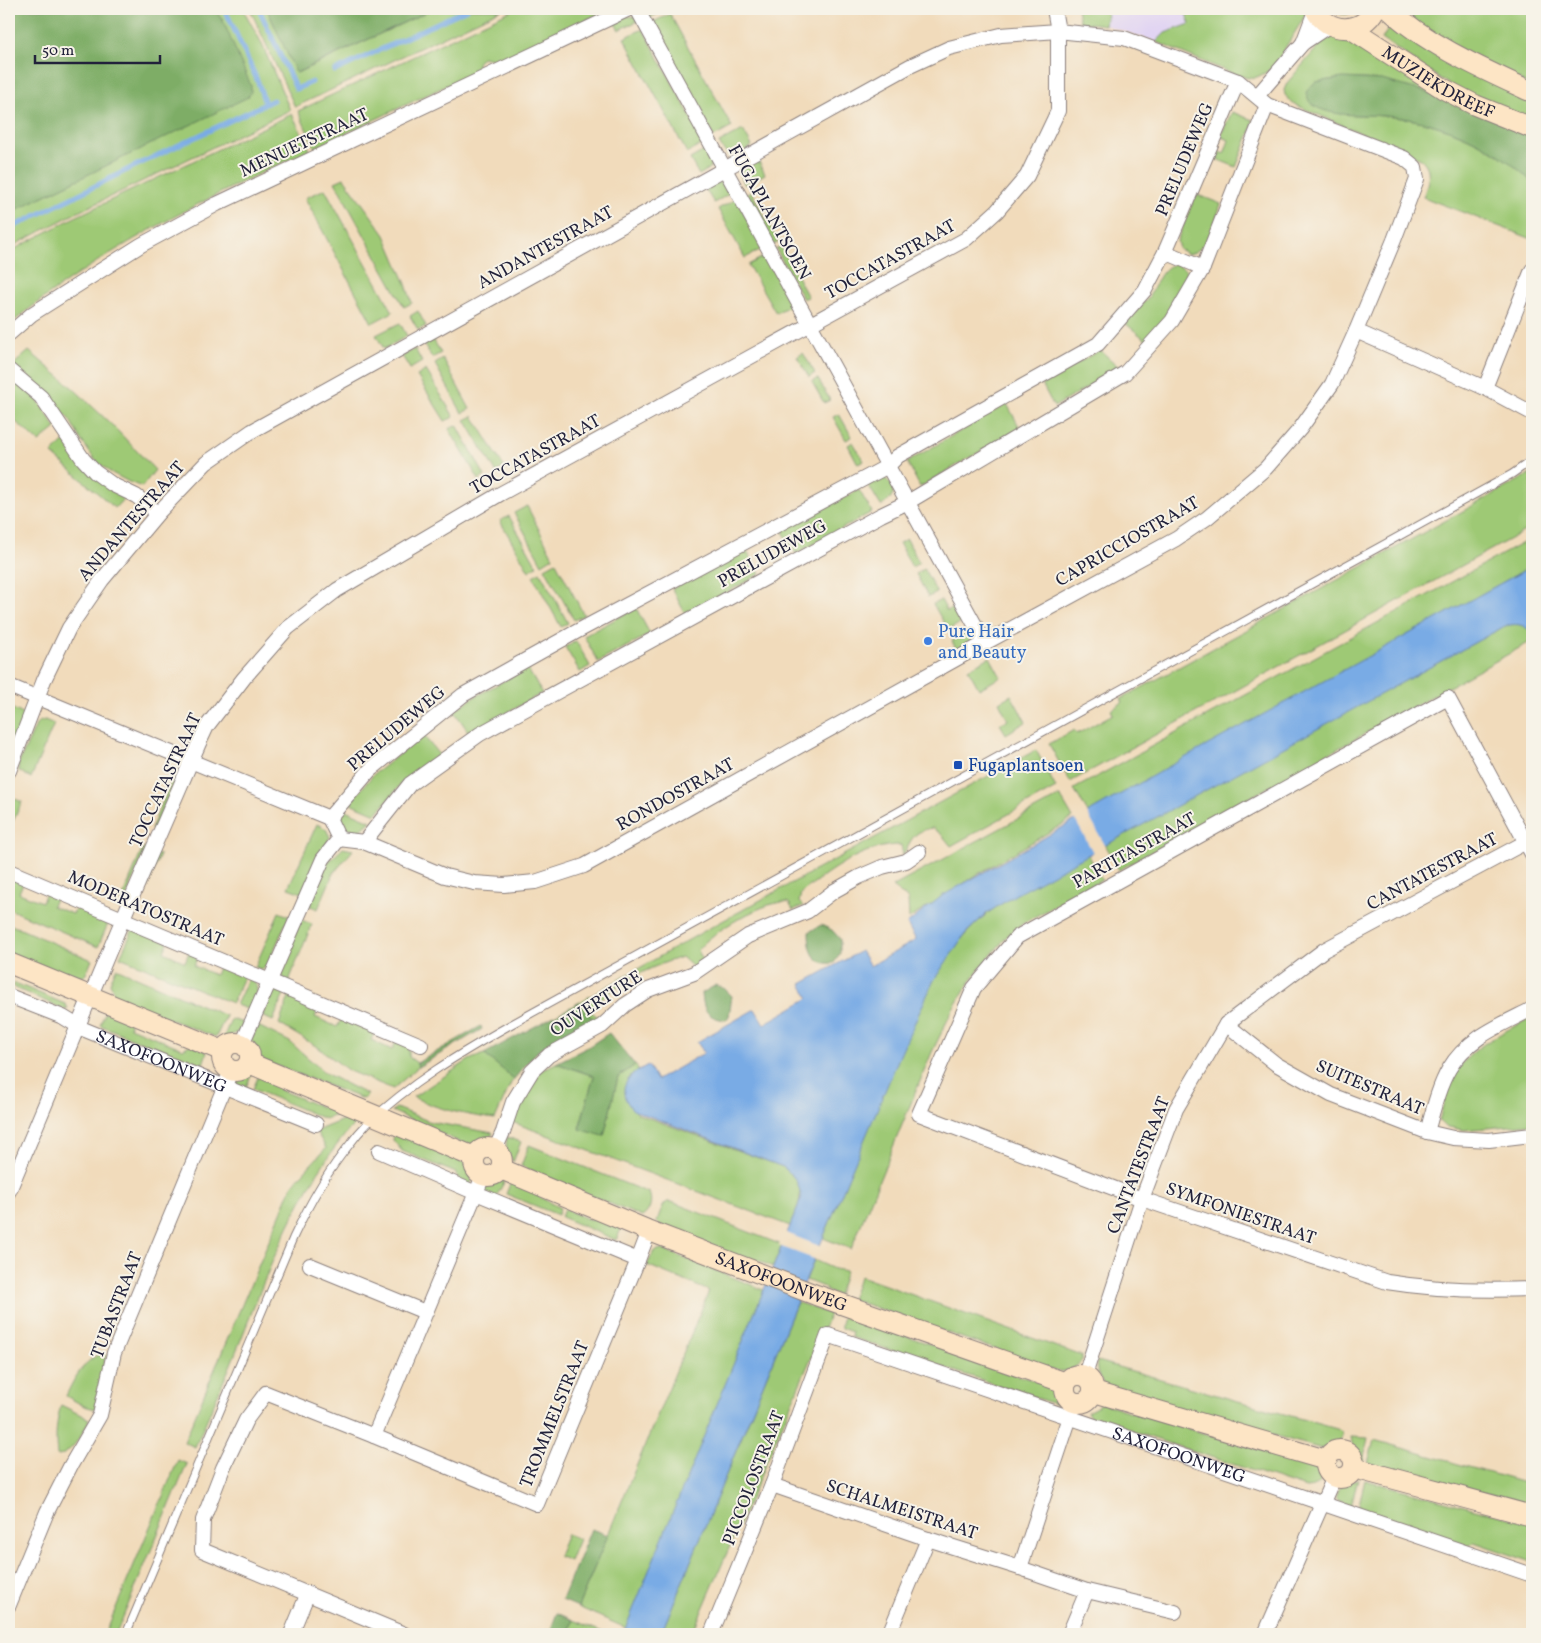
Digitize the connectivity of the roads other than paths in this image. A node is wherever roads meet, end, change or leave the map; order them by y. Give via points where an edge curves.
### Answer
1 (629, 9) edge
2 (637, 9) edge
3 (1054, 9) edge
4 (1375, 9) edge
5 (1389, 9) edge
6 (1315, 10) edge
7 (1330, 25) junction
8 (1350, 28) junction
9 (1058, 31) junction
10 (1303, 44) junction
11 (1238, 81) junction
12 (1532, 92) edge
13 (1262, 100) junction
14 (1532, 128) edge
15 (724, 168) junction
16 (1164, 252) junction
17 (1204, 268) junction
18 (1532, 270) edge
19 (811, 325) junction
20 (1356, 331) junction
21 (9, 334) edge
22 (9, 370) edge
23 (1485, 388) junction
24 (1532, 413) edge
25 (1532, 460) edge
26 (888, 466) junction
27 (908, 502) junction
28 (158, 513) junction
29 (985, 642) junction
30 (9, 686) edge
31 (37, 698) junction
32 (191, 762) junction
33 (9, 771) edge
34 (329, 818) junction
35 (339, 839) junction
36 (364, 842) junction
37 (1529, 848) edge
38 (919, 852) dead end
39 (9, 871) edge
40 (123, 919) junction
41 (9, 963) edge
42 (269, 980) junction
43 (9, 996) edge
44 (91, 996) junction
45 (1532, 1009) edge
46 (1226, 1024) junction
47 (78, 1027) junction
48 (242, 1044) junction
49 (421, 1045) dead end
50 (223, 1051) junction
51 (234, 1074) junction
52 (919, 1114) joint
53 (377, 1116) junction
54 (316, 1124) dead end
55 (1427, 1132) junction
56 (1532, 1135) edge
57 (495, 1150) junction
58 (378, 1151) dead end
59 (474, 1157) junction
60 (487, 1179) junction
61 (9, 1191) edge
62 (1142, 1200) junction
63 (647, 1230) junction
64 (638, 1260) junction
65 (310, 1265) dead end
66 (1532, 1289) edge
67 (425, 1312) junction
68 (828, 1335) joint
69 (1066, 1383) junction
70 (1089, 1384) junction
71 (1072, 1410) junction
72 (374, 1436) junction
73 (1330, 1468) junction
74 (772, 1485) junction
75 (1323, 1504) junction
76 (1532, 1516) edge
77 (928, 1539) junction
78 (1020, 1568) junction
79 (1532, 1575) edge
80 (1087, 1591) junction
81 (308, 1593) junction
82 (9, 1604) edge
83 (1175, 1612) dead end
84 (126, 1634) edge
85 (291, 1634) edge
86 (404, 1634) edge
87 (711, 1634) edge
88 (889, 1634) edge
89 (1069, 1634) edge
90 (1265, 1634) edge

1 - 21 street, MENUETSTRAAT via 217,204 141,245 32,314
2 - 15 street, FUGAPLANTSOEN
3 - 9 street
4 - 8 street via 1363,23
5 - 12 street, MUZIEKDREEF via 1457,56
6 - 7 street
6 - 10 street, PRELUDEWEG
7 - 8 street
7 - 10 street, PRELUDEWEG
8 - 14 street, MUZIEKDREEF via 1444,89 1475,106
9 - 11 street, ANDANTESTRAAT via 1124,38
9 - 15 street, ANDANTESTRAAT via 1001,35 949,48
9 - 19 street, TOCCATASTRAAT via 1058,111 1027,176 997,211 966,239
10 - 13 street, PRELUDEWEG
11 - 13 street, ANDANTESTRAAT
11 - 16 street, PRELUDEWEG
13 - 17 street, PRELUDEWEG
13 - 20 street, CAPRICCIOSTRAAT via 1404,158 1415,167 1415,187
15 - 19 street, FUGAPLANTSOEN
15 - 28 street, ANDANTESTRAAT via 252,431 206,463
16 - 17 street
16 - 26 street, PRELUDEWEG via 1144,290 1098,344 898,456
17 - 27 street, PRELUDEWEG via 1172,321 1125,373
18 - 23 street
19 - 26 street, FUGAPLANTSOEN
19 - 32 street, TOCCATASTRAAT via 500,494 337,590 288,628 244,678 207,726
20 - 23 street
20 - 29 street, CAPRICCIOSTRAAT via 1332,384 1300,429 1266,468 1207,518 1176,539
22 - 28 street via 41,397 95,472
23 - 24 street
25 - 53 lane via 1495,484 502,1029 422,1078
26 - 27 street, FUGAPLANTSOEN
26 - 34 street, PRELUDEWEG via 463,695 370,770
27 - 29 street, FUGAPLANTSOEN
27 - 36 street, PRELUDEWEG via 480,734 410,784
28 - 31 street, ANDANTESTRAAT via 102,580 69,628
29 - 36 street, RONDOSTRAAT via 584,866 535,882 474,883 445,876
30 - 31 street
31 - 32 street
31 - 33 street, ANDANTESTRAAT
32 - 34 street
32 - 40 street, TOCCATASTRAAT
34 - 35 street
35 - 36 street
35 - 42 street via 323,859
37 - 46 street, CANTATESTRAAT via 1324,950
37 - 52 street, PARTITASTRAAT via 1448,698 1017,937 974,988
38 - 57 street, OUVERTURE via 906,861 859,876 808,911 748,936 694,973 648,990 602,1026 549,1055 532,1071 513,1102
39 - 40 street, MODERATOSTRAAT
40 - 42 street, MODERATOSTRAAT
40 - 44 street, TOCCATASTRAAT
41 - 44 street, SAXOFOONWEG
42 - 48 street
42 - 49 street
43 - 47 street, SAXOFOONWEG via 63,1017
44 - 47 street, TOCCATASTRAAT
44 - 50 street, SAXOFOONWEG
45 - 55 street via 1484,1034 1464,1049 1448,1070
46 - 55 street, SUITESTRAAT via 1276,1064 1331,1095
46 - 62 street, CANTATESTRAAT via 1176,1109
47 - 51 street, SAXOFOONWEG
47 - 61 street, TOCCATASTRAAT
48 - 50 street via 232,1043
48 - 51 street via 249,1052
50 - 51 street via 222,1061
51 - 53 street, SAXOFOONWEG
51 - 54 street, SAXOFOONWEG
51 - 82 street, TUBASTRAAT via 114,1353 100,1416 48,1512
52 - 62 street, SYMFONIESTRAAT
53 - 59 street, SAXOFOONWEG
53 - 84 lane via 336,1162 313,1196
55 - 56 street, SUITESTRAAT via 1453,1138 1489,1140
57 - 59 street via 485,1148
57 - 60 street via 502,1158
58 - 60 street, SAXOFOONWEG
59 - 60 street via 476,1170
60 - 63 street, SAXOFOONWEG
60 - 64 street, SAXOFOONWEG
60 - 67 street
62 - 66 street, SYMFONIESTRAAT via 1386,1282 1425,1288
62 - 70 street, CANTATESTRAAT
63 - 64 street, TROMMELSTRAAT
63 - 69 street, SAXOFOONWEG via 816,1295
64 - 72 street, TROMMELSTRAAT via 537,1504
65 - 67 street
67 - 72 street
68 - 71 street, SAXOFOONWEG
68 - 74 street, PICCOLOSTRAAT
69 - 70 street via 1075,1375
69 - 71 street
70 - 71 street via 1091,1398
70 - 73 street, SAXOFOONWEG
71 - 75 street, SAXOFOONWEG
71 - 78 street
72 - 81 street, TROMMELSTRAAT via 266,1393 246,1420 223,1468 203,1520 202,1550
73 - 75 street
73 - 76 street via 1342,1478 1354,1468
74 - 77 street, SCHALMEISTRAAT
74 - 87 street, PICCOLOSTRAAT
75 - 79 street, SAXOFOONWEG
75 - 90 street
77 - 78 street, SCHALMEISTRAAT
77 - 88 street
78 - 80 street, SCHALMEISTRAAT
80 - 83 street, SCHALMEISTRAAT
80 - 89 street
81 - 85 street
81 - 86 street

